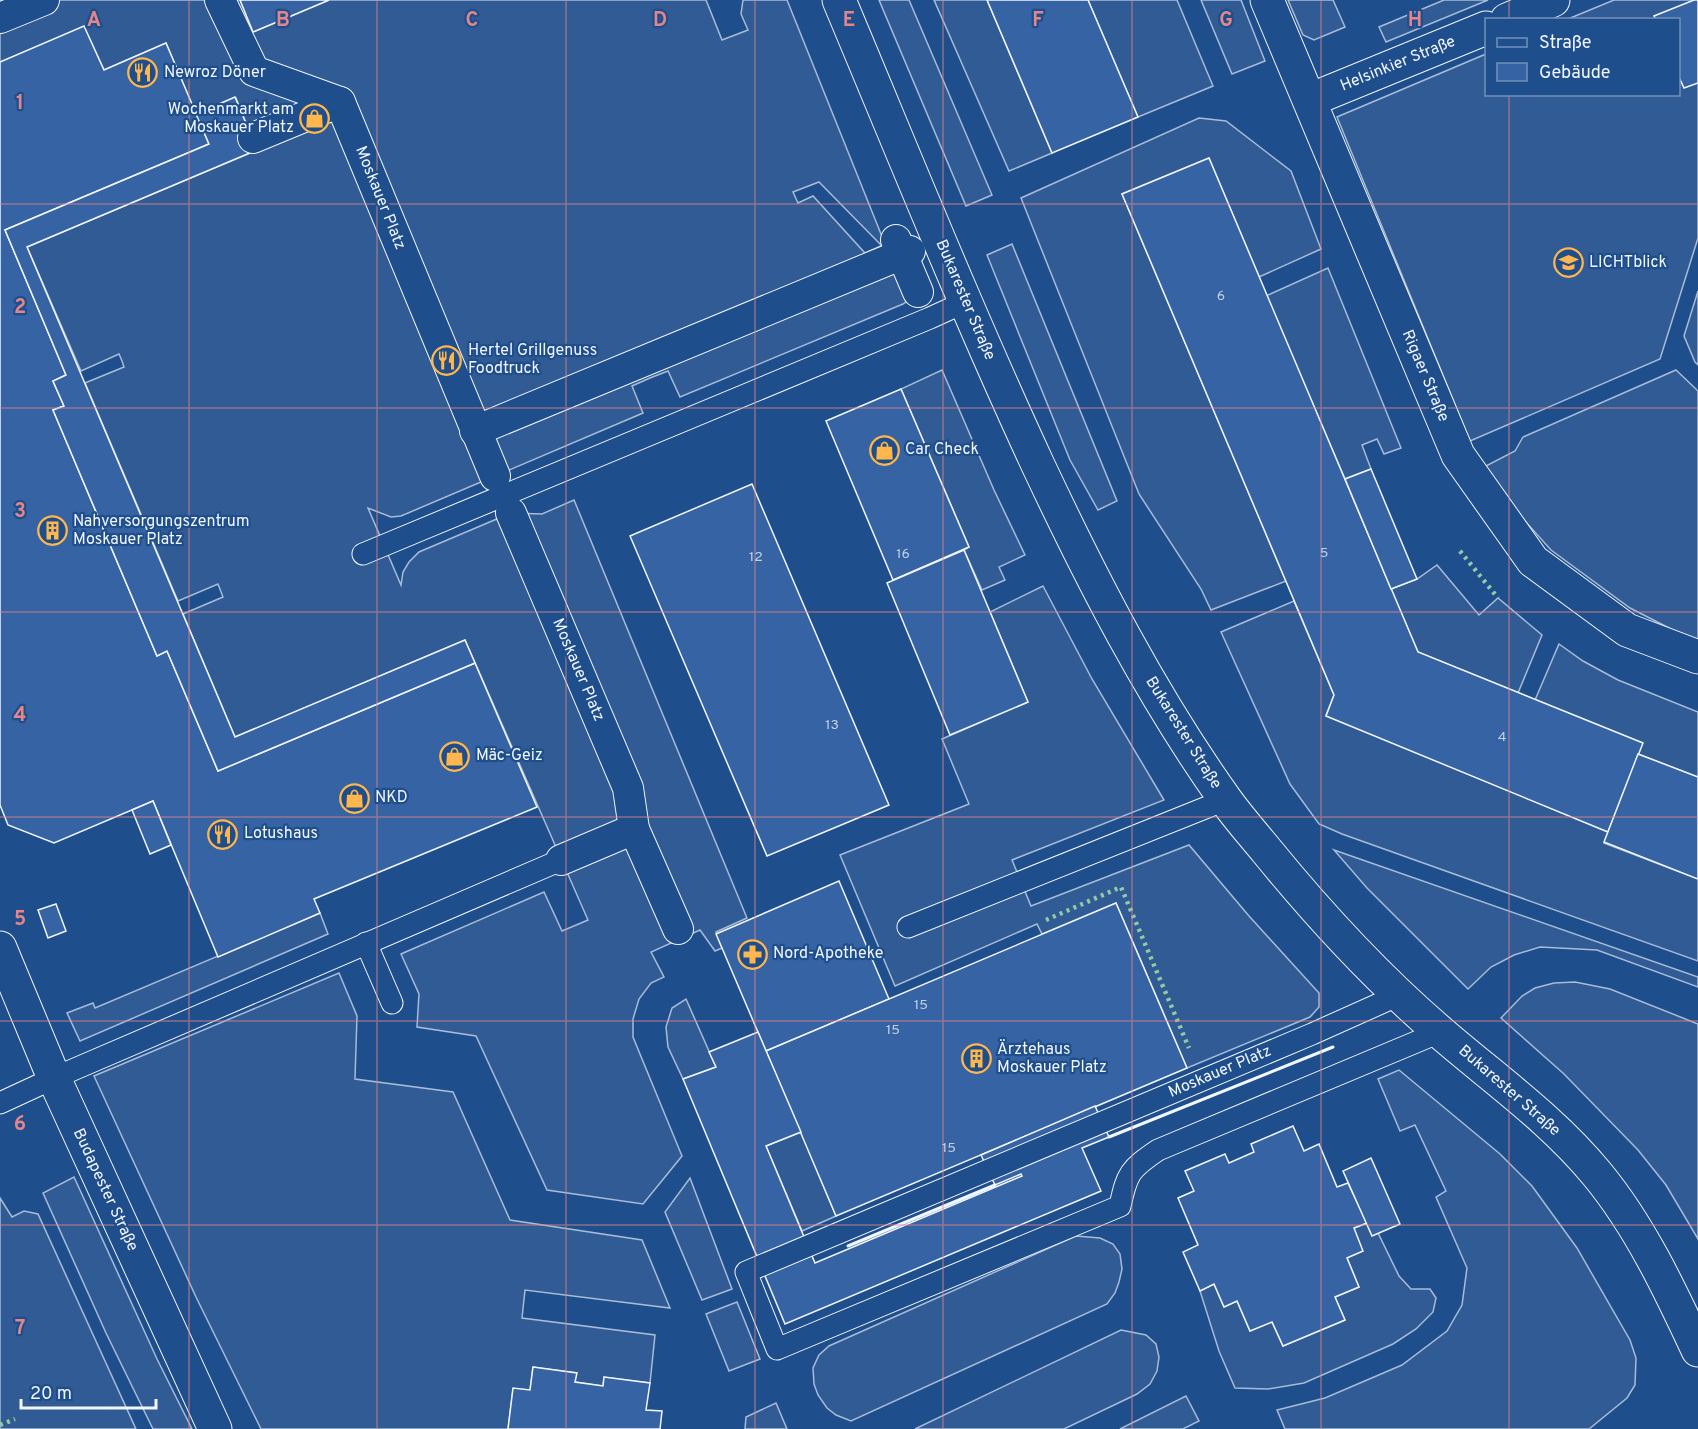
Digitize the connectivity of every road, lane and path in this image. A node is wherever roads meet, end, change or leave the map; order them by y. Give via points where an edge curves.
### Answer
1 (44, 0) edge
2 (220, 0) edge
3 (838, 0) edge
4 (1267, 0) edge
5 (1553, 0) edge
6 (0, 18) edge
7 (1512, 18) edge
8 (1485, 28) edge
9 (1310, 100) junction
10 (339, 102) junction
11 (253, 138) dead end
12 (918, 292) dead end
13 (965, 302) junction
14 (475, 431) junction
15 (495, 476) dead end
16 (511, 513) dead end
17 (363, 554) dead end
18 (1698, 657) edge
19 (1226, 800) junction
20 (634, 829) junction
21 (561, 860) joint
22 (908, 927) dead end
23 (678, 928) dead end
24 (366, 943) junction
25 (0, 948) edge
26 (1399, 995) junction
27 (392, 1003) dead end
28 (1440, 1032) junction
29 (54, 1078) junction
30 (0, 1103) edge
31 (1698, 1350) edge
32 (215, 1429) edge

1 - 6 street
2 - 10 street via 254,71
3 - 13 street, Bukarester Straße
4 - 9 street, Rigaer Straße
5 - 7 street
8 - 9 street, Helsinkier Straße
9 - 18 street, Rigaer Straße via 1464,464 1533,561 1626,630
10 - 11 street
10 - 14 street, Moskauer Platz via 432,290
12 - 14 street via 893,251 643,363
13 - 17 lane
13 - 19 street, Bukarester Straße via 1083,561 1158,695
14 - 15 street, Moskauer Platz
16 - 20 street, Moskauer Platz via 628,788
19 - 22 lane
19 - 26 street, Bukarester Straße via 1316,909
20 - 21 street
20 - 23 street, Moskauer Platz
21 - 24 lane
24 - 27 lane
24 - 29 lane
25 - 29 street, Budapester Straße
26 - 28 street, Bukarester Straße
26 - 28 lane, Moskauer Platz via 746,1272 777,1349 1120,1206 1124,1186 1135,1166 1158,1150
28 - 31 street, Bukarester Straße via 1525,1102 1599,1176 1652,1257
29 - 30 lane
29 - 32 street, Budapester Straße

